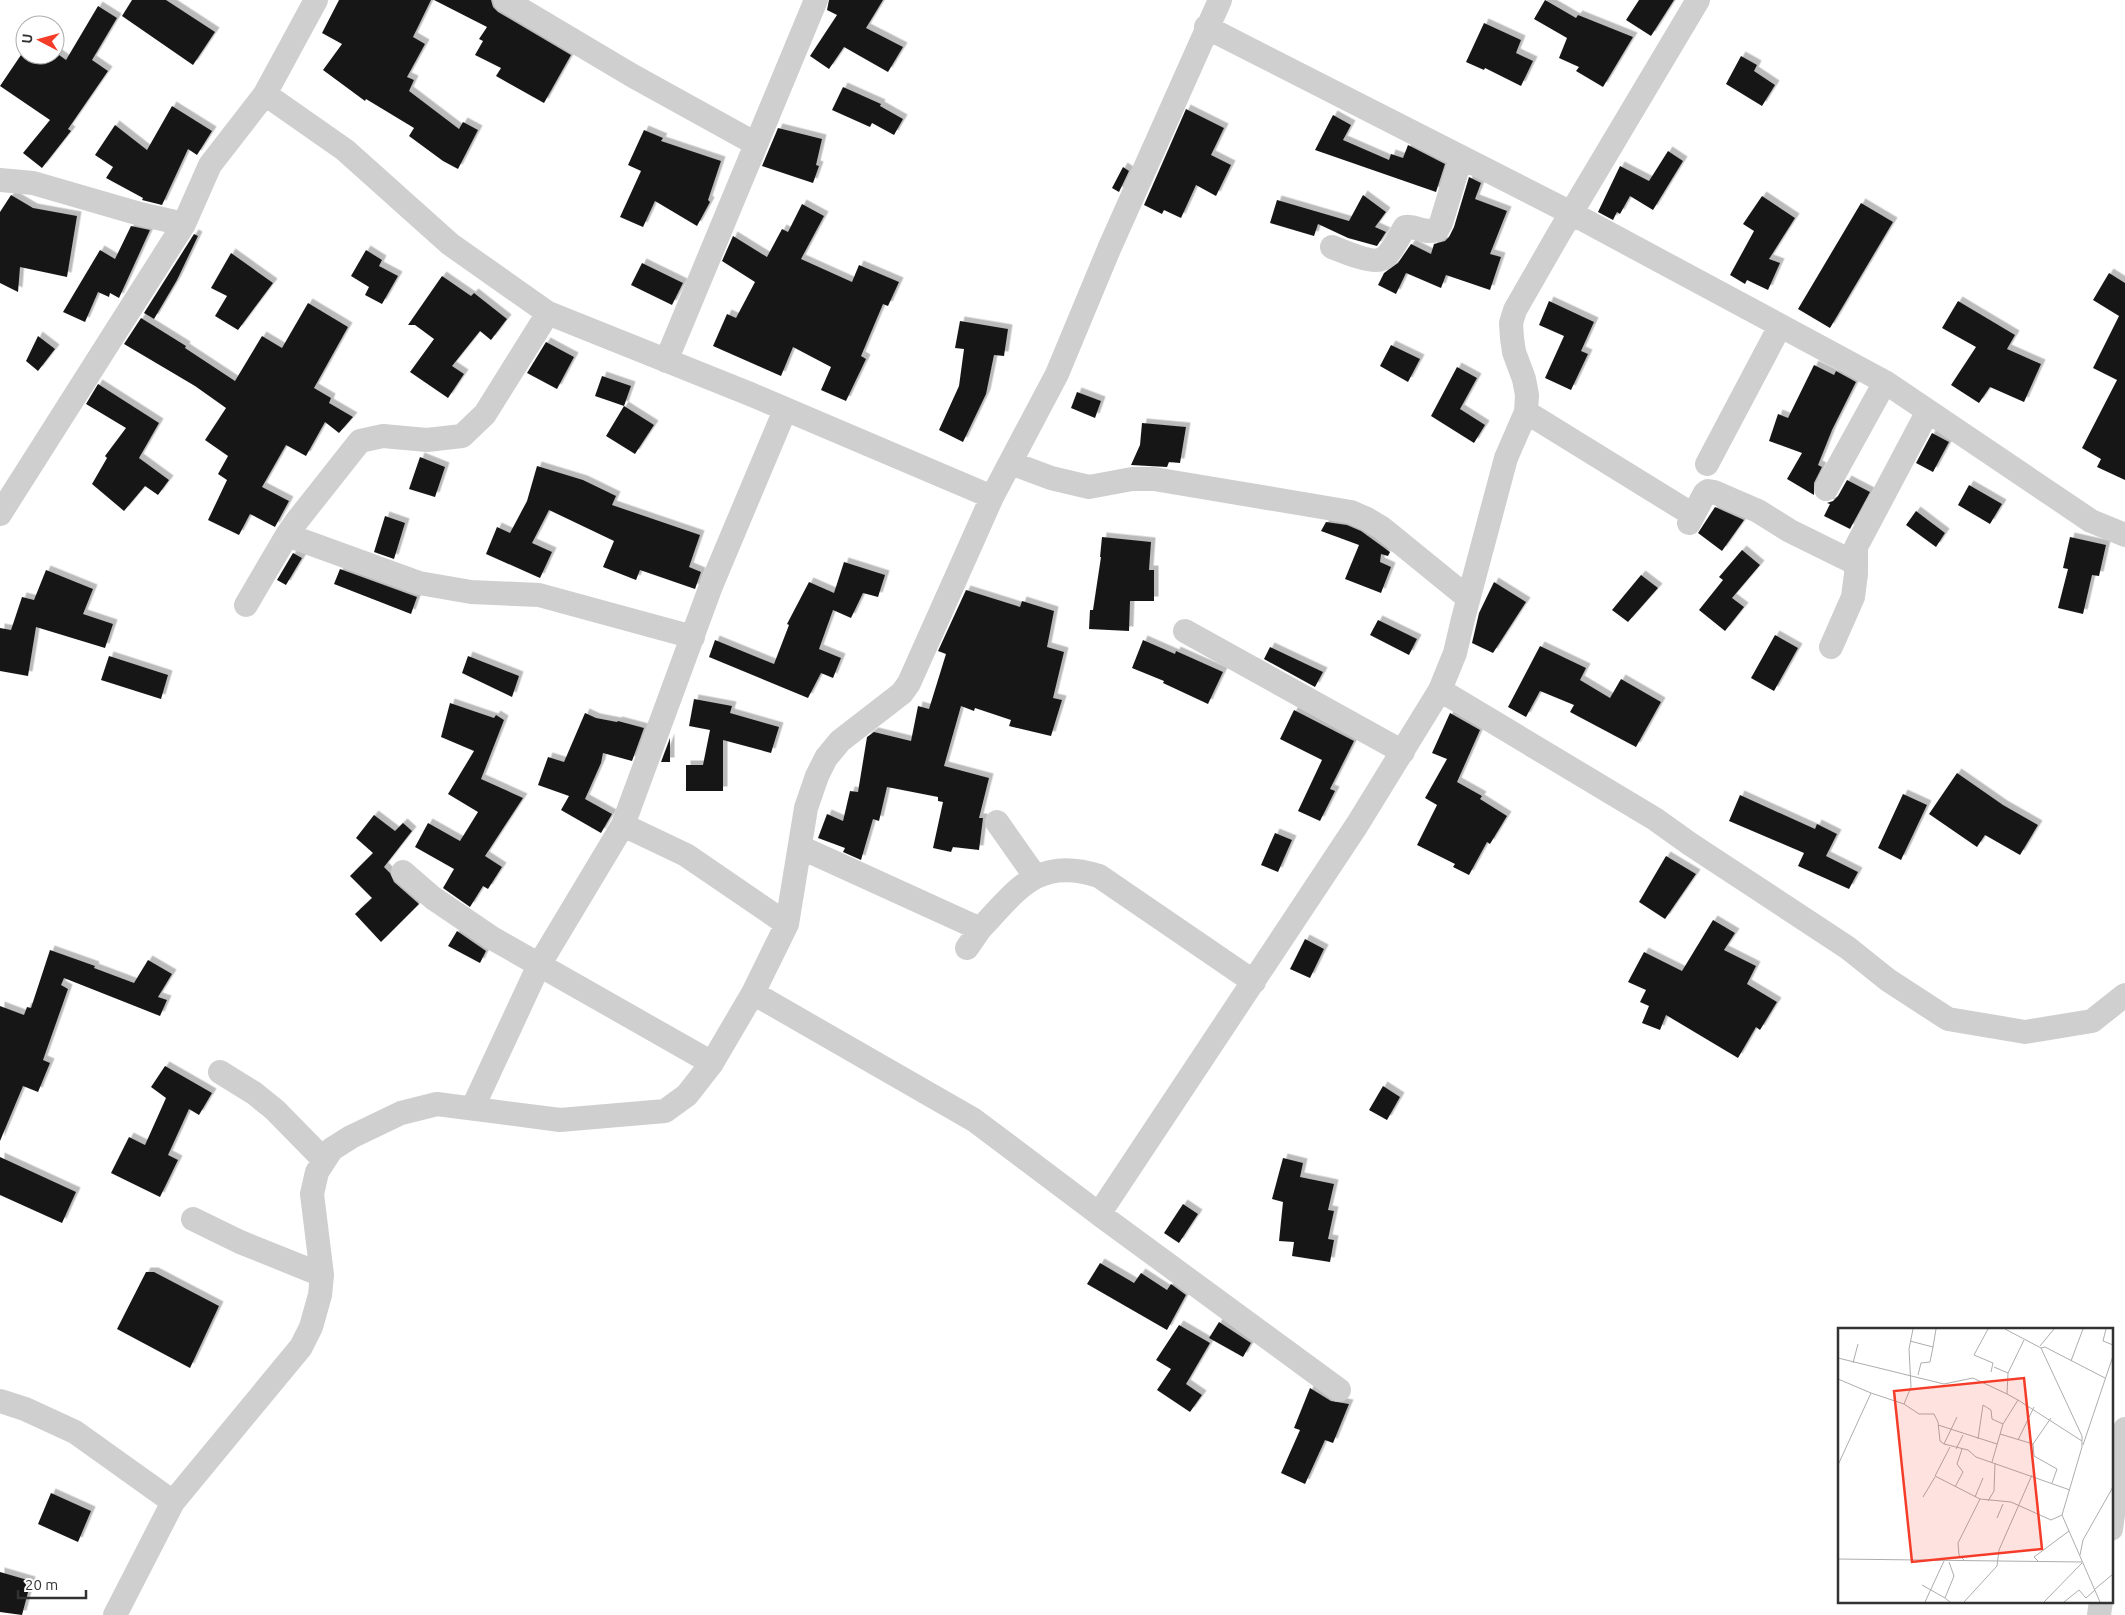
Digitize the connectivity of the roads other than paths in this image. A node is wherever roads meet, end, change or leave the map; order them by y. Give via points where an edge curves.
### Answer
1 (316, 0) edge
2 (505, 0) edge
3 (816, 0) edge
4 (1220, 0) edge
5 (1698, 0) edge
6 (1206, 27) junction
7 (265, 94) junction
8 (756, 144) junction
9 (1461, 157) junction
10 (0, 180) edge
11 (1571, 213) junction
12 (184, 224) junction
13 (1332, 247) dead end
14 (548, 313) junction
15 (1780, 326) junction
16 (666, 361) junction
17 (1884, 382) junction
18 (785, 410) junction
19 (1928, 411) junction
20 (1526, 412) junction
21 (1011, 463) junction
22 (1707, 464) dead end
23 (1826, 489) dead end
24 (992, 497) junction
25 (0, 514) edge
26 (287, 535) junction
27 (2125, 535) edge
28 (1855, 563) junction
29 (1468, 598) junction
30 (246, 605) dead end
31 (1185, 630) dead end
32 (693, 637) junction
33 (1831, 647) dead end
34 (1440, 690) junction
35 (1403, 752) junction
36 (997, 822) dead end
37 (623, 825) junction
38 (800, 847) junction
39 (403, 872) dead end
40 (1036, 876) junction
41 (787, 924) junction
42 (980, 929) junction
43 (967, 948) dead end
44 (540, 965) junction
45 (1254, 982) junction
46 (753, 992) junction
47 (2125, 995) edge
48 (712, 1063) junction
49 (220, 1072) dead end
50 (473, 1108) junction
51 (324, 1160) junction
52 (1099, 1214) junction
53 (193, 1219) dead end
54 (322, 1276) junction
55 (1339, 1390) dead end
56 (0, 1401) edge
57 (2125, 1429) edge
58 (172, 1502) junction
59 (2112, 1522) edge
60 (2101, 1602) edge
61 (115, 1615) edge
62 (2099, 1615) edge

1 - 7 street
2 - 8 street
3 - 8 street
4 - 6 street
5 - 11 street
6 - 9 street
6 - 21 street via 1057,374
7 - 12 street via 210,165
7 - 14 street via 345,150 450,244
8 - 16 street
9 - 11 street
9 - 13 street via 1437,230 1428,232 1405,227 1387,254 1378,260
10 - 12 street via 34,183
11 - 15 street
11 - 20 street via 1516,310 1512,323 1514,352 1527,396
12 - 25 street
14 - 16 street
14 - 26 street via 485,414 462,436 426,440 383,436 360,441
15 - 17 street
15 - 22 street
16 - 18 street
17 - 19 street
17 - 23 street
18 - 24 street
18 - 32 street
19 - 27 street via 2091,522
19 - 28 street via 1856,547
20 - 28 street via 1691,519 1705,493 1714,492 1758,511 1790,531
20 - 29 street via 1506,458
21 - 24 street
21 - 29 street via 1089,487 1132,479 1154,479 1351,512 1382,528
24 - 38 street via 906,688 840,741 826,758 806,808
26 - 30 street
26 - 32 street via 419,583 471,592 539,595
28 - 33 street via 1852,597
29 - 34 street via 1455,653
31 - 35 street
32 - 37 street
34 - 35 street
34 - 47 street via 1656,819 1948,1019 2025,1032 2092,1020
35 - 45 street
36 - 40 street
37 - 41 street via 686,855
37 - 44 street
38 - 41 street
38 - 42 street
39 - 44 street via 433,898 492,938
40 - 42 street
40 - 45 street via 1061,869 1080,870 1098,876
41 - 46 street
42 - 43 street
44 - 48 street
44 - 50 street
45 - 52 street
46 - 48 street
46 - 52 street via 974,1120
48 - 50 street via 687,1095 665,1111 560,1120
49 - 51 street via 275,1110
50 - 51 street via 436,1104 401,1113 351,1137
51 - 54 street via 317,1172 312,1194
52 - 55 street
53 - 54 street
54 - 58 street via 311,1327 301,1347
56 - 58 street via 26,1409 75,1432
57 - 59 street
58 - 61 street
60 - 62 street

